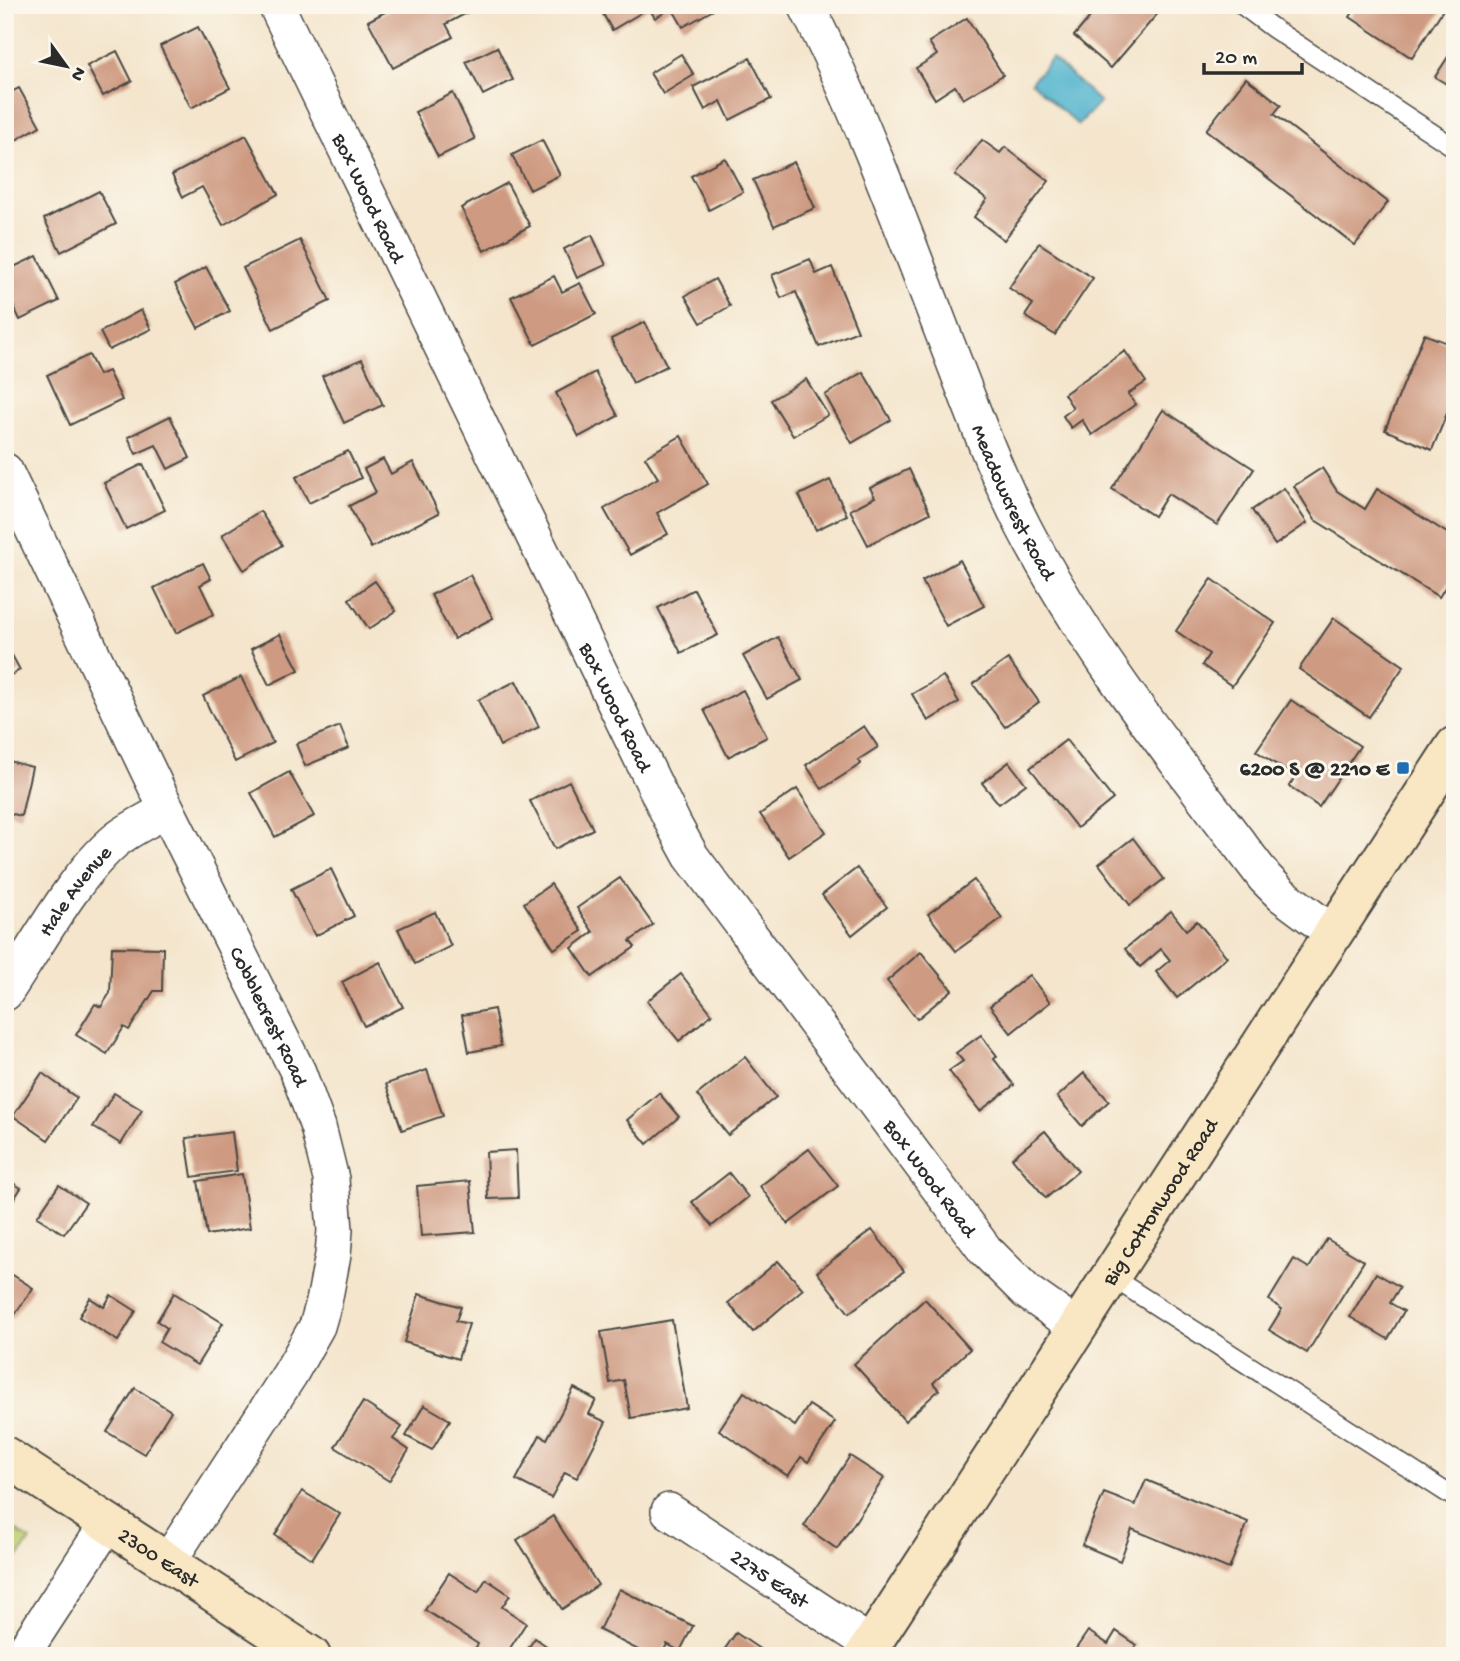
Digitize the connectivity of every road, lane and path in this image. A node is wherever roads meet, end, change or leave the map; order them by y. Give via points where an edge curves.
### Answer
1 (276, 5) edge
2 (806, 5) edge
3 (1242, 5) edge
4 (1455, 148) edge
5 (5, 471) edge
6 (1455, 746) edge
7 (167, 810) junction
8 (1333, 933) junction
9 (5, 993) edge
10 (1110, 1276) junction
11 (1077, 1327) junction
12 (5, 1456) edge
13 (1455, 1498) edge
14 (669, 1511) dead end
15 (108, 1523) junction
16 (168, 1562) junction
17 (868, 1650) edge
18 (21, 1656) edge
19 (311, 1656) edge

1 - 11 street, Box Wood Road via 691,856 985,1250 1027,1292
2 - 8 street, Meadowcrest Road via 868,137 985,443 1022,525 1065,603 1121,687 1265,878
3 - 4 lane
5 - 7 street, Cobblecrest Road
6 - 8 main road, Big Cottonwood Road
7 - 9 street, Hale Avenue via 131,829 102,853
7 - 16 street, Cobblecrest Road via 298,1072 326,1153 335,1230 324,1302 305,1351
8 - 10 main road, Big Cottonwood Road
10 - 11 main road, Big Cottonwood Road
10 - 13 lane
11 - 17 main road, Big Cottonwood Road
12 - 15 main road, 2300 East
14 - 17 street, 2275 East
15 - 16 main road, 2300 East
15 - 18 street
16 - 19 main road, 2300 East

